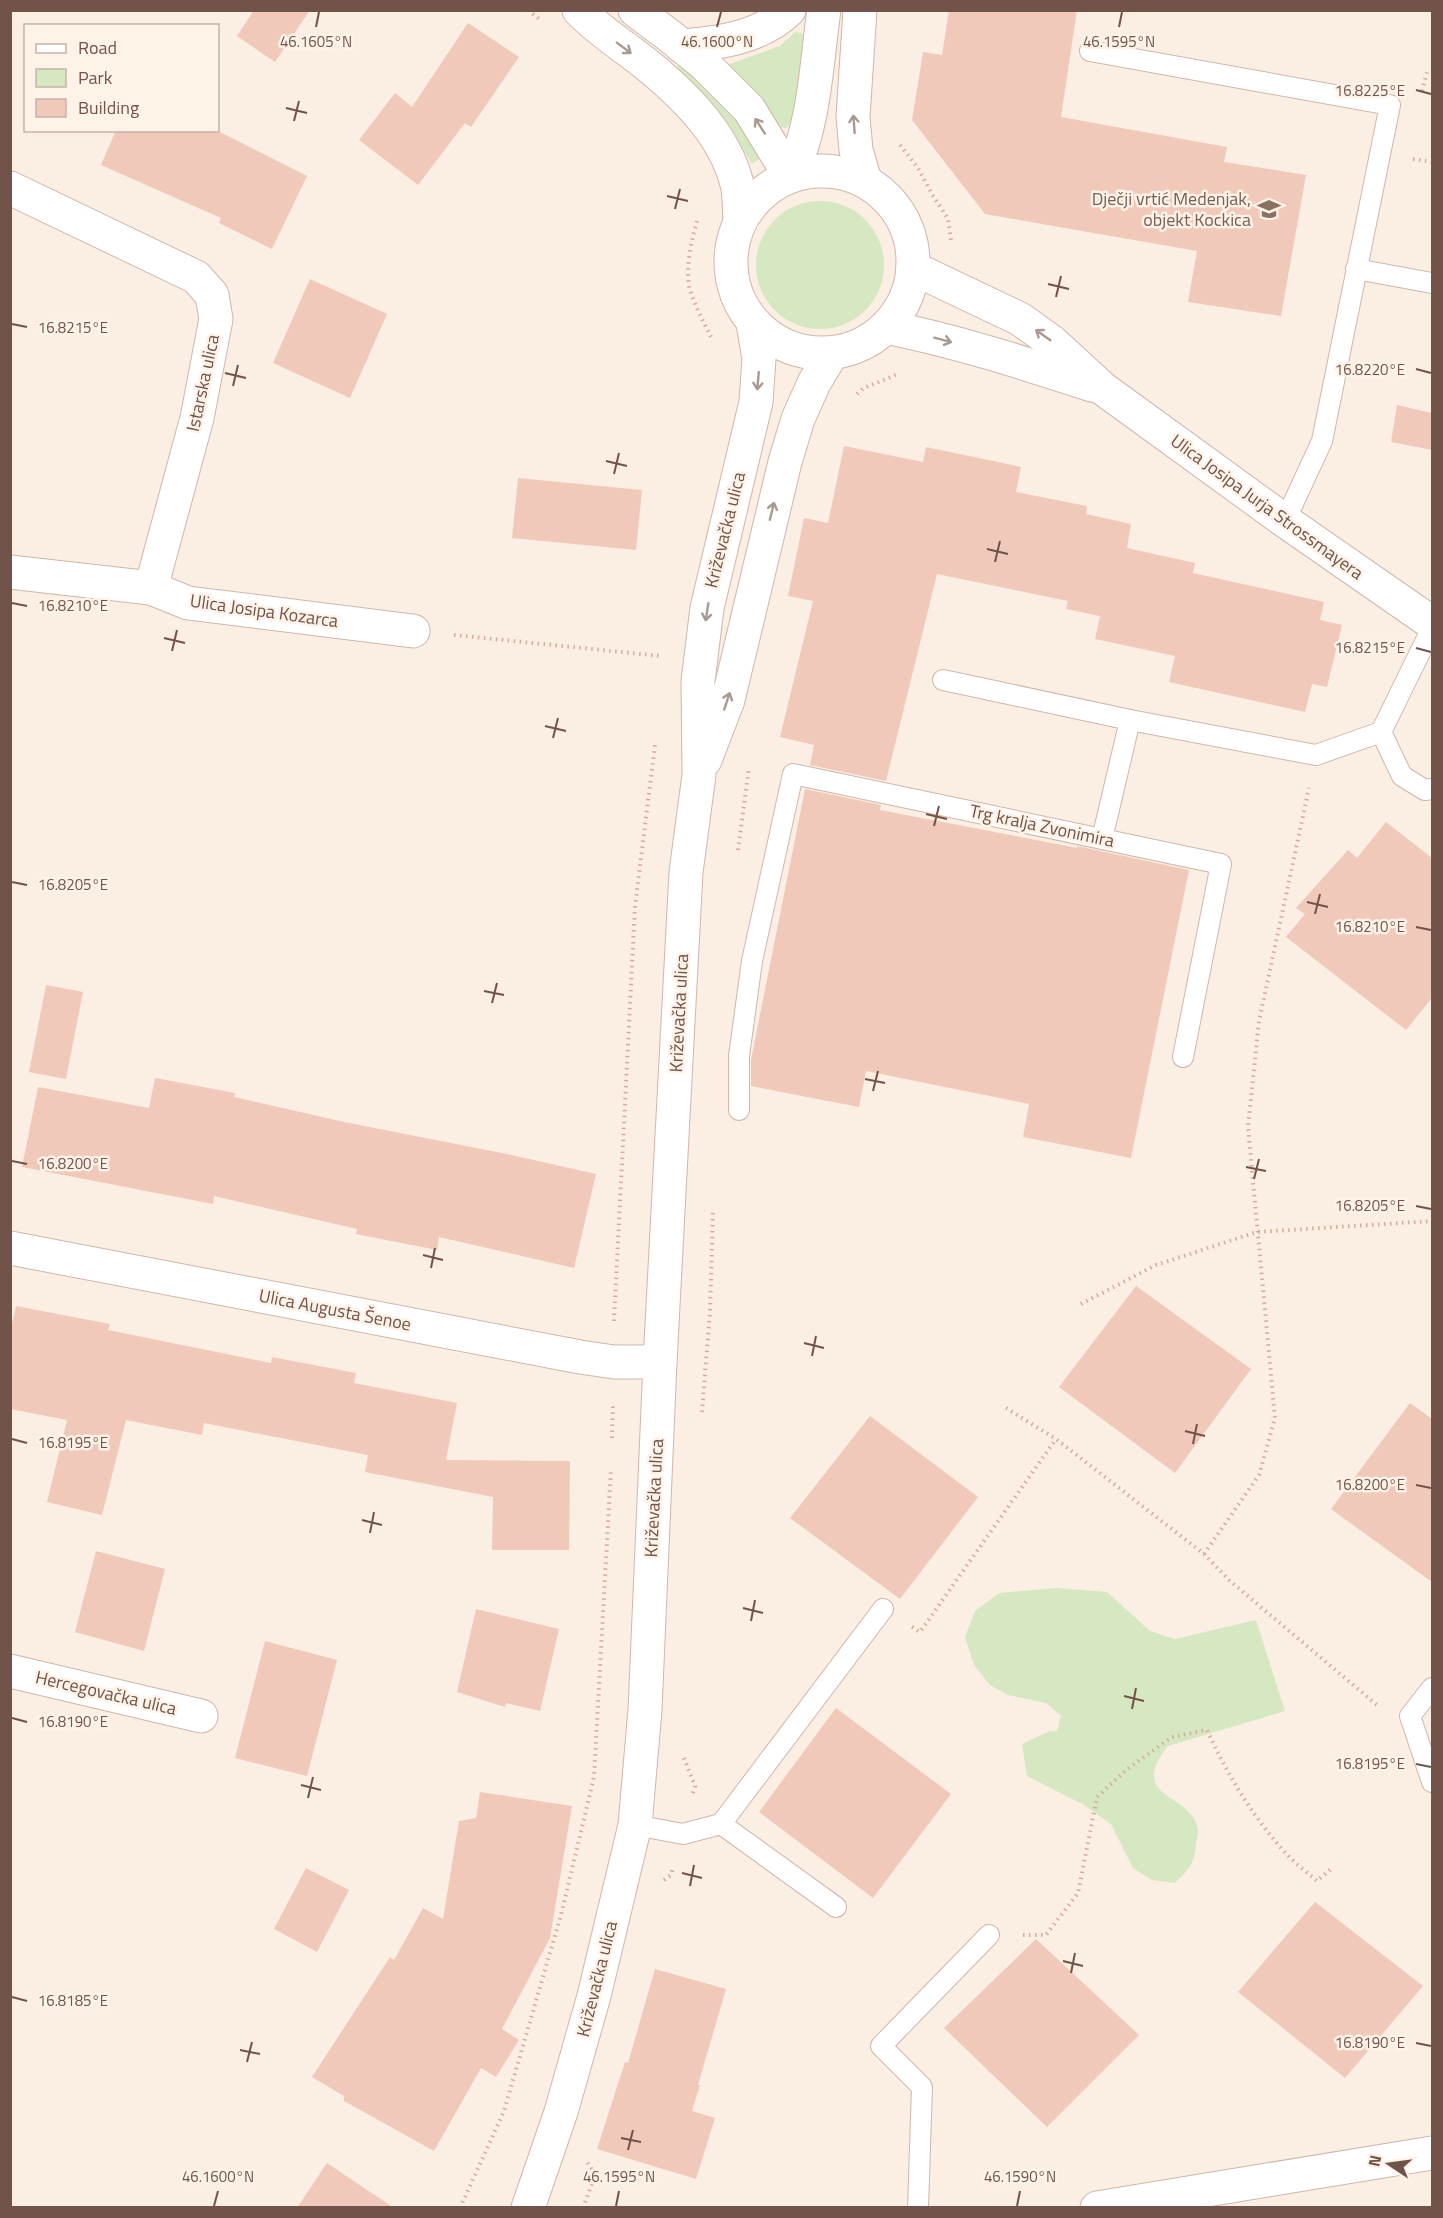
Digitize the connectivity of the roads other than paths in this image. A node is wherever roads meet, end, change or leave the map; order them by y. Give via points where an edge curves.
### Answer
1 (579, 10) edge
2 (634, 10) edge
3 (789, 10) edge
4 (824, 10) edge
5 (860, 10) edge
6 (681, 46) junction
7 (1090, 51) dead end
8 (790, 176) junction
9 (865, 181) junction
10 (10, 188) edge
11 (740, 220) junction
12 (913, 268) junction
13 (1356, 269) junction
14 (1432, 283) edge
15 (753, 323) junction
16 (886, 327) junction
17 (832, 352) junction
18 (1102, 388) junction
19 (1285, 521) junction
20 (10, 572) edge
21 (151, 588) junction
22 (1432, 625) edge
23 (412, 631) road end
24 (943, 680) dead end
25 (1130, 720) junction
26 (1381, 732) junction
27 (699, 775) junction
28 (1432, 789) edge
29 (1102, 839) junction
30 (1184, 1057) dead end
31 (739, 1110) dead end
32 (10, 1248) edge
33 (660, 1362) junction
34 (883, 1609) road end
35 (10, 1671) edge
36 (1432, 1688) edge
37 (201, 1716) dead end
38 (1432, 1782) edge
39 (721, 1824) junction
40 (635, 1825) junction
41 (836, 1908) dead end
42 (990, 1935) road end
43 (1432, 2153) edge
44 (528, 2208) edge
45 (918, 2208) edge
46 (1097, 2208) edge

1 -> 11 street via 681,95 701,117 722,145 737,184
2 - 6 street
3 - 6 street via 778,21 750,34 722,43
4 - 8 street via 808,131
9 -> 5 street via 856,150 853,117
8 -> 6 street via 749,109
7 - 13 lane via 1390,105
8 - 9 street via 815,171 841,172
8 - 11 street via 762,194
9 - 12 street via 885,196 901,218 911,242
10 - 21 street, Istarska ulica via 196,277 212,295 216,319 212,351
11 - 15 street via 732,246 731,273 739,300
12 - 16 street via 909,290
18 -> 12 street, Ulica Josipa Jurja Strossmayera via 1052,342 1020,319
13 - 14 lane
13 - 19 lane via 1322,441
15 - 17 street via 797,350
15 -> 27 street, Križevačka ulica via 759,359 756,402 707,608 698,681
16 - 17 street via 861,344
16 -> 18 street, Ulica Josipa Jurja Strossmayera via 1005,357
27 -> 17 street, Križevačka ulica via 728,700 784,462 798,419
18 - 19 street, Ulica Josipa Jurja Strossmayera
19 - 22 street, Ulica Josipa Jurja Strossmayera
20 - 21 street, Ulica Josipa Kozarca
21 - 23 street, Ulica Josipa Kozarca via 188,603
22 - 26 lane
24 - 25 lane
25 - 26 lane via 1317,755
25 - 29 lane
26 - 28 lane via 1402,776 1425,790
27 - 33 street, Križevačka ulica via 686,872
29 - 30 lane, Trg kralja Zvonimira via 1221,864
29 - 31 lane, Trg kralja Zvonimira via 793,774 752,961 739,1056
32 - 33 street, Ulica Augusta Šenoe via 614,1362
33 - 40 street, Križevačka ulica via 645,1710
34 - 39 lane
35 - 37 street, Hercegovačka ulica
36 - 38 lane via 1410,1716
39 - 40 lane via 683,1834
39 - 41 lane
40 - 44 street, Križevačka ulica via 594,1996
42 - 45 lane via 881,2046 922,2087
43 - 46 street

